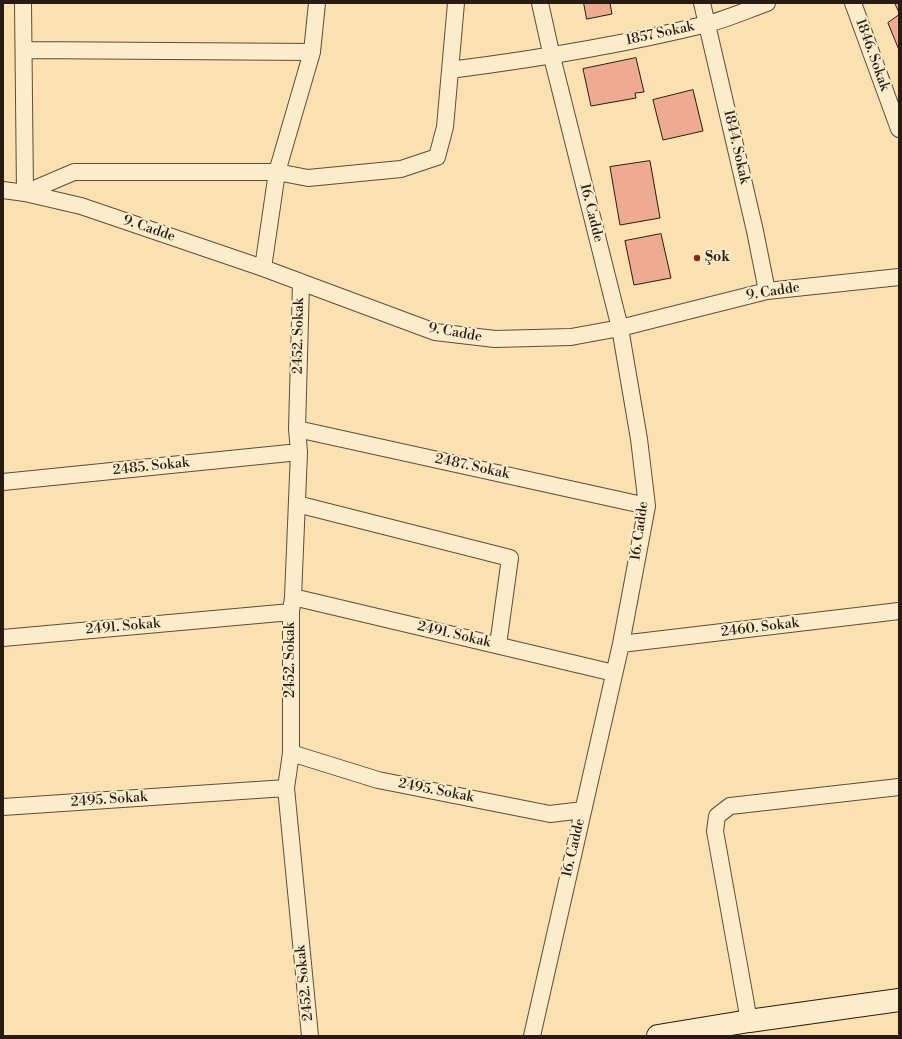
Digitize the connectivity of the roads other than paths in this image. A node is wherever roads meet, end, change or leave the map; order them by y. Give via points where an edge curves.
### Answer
1 (23, 3) edge
2 (317, 3) edge
3 (456, 3) edge
4 (540, 3) edge
5 (702, 3) edge
6 (767, 3) edge
7 (853, 3) edge
8 (708, 24) junction
9 (24, 50) junction
10 (312, 52) junction
11 (552, 56) junction
12 (450, 70) junction
13 (899, 129) edge
14 (278, 172) junction
15 (3, 190) edge
16 (25, 192) junction
17 (263, 268) junction
18 (899, 277) edge
19 (301, 283) junction
20 (767, 291) junction
21 (620, 328) junction
22 (297, 429) junction
23 (299, 452) junction
24 (3, 482) edge
25 (297, 504) junction
26 (647, 506) junction
27 (292, 604) junction
28 (899, 611) edge
29 (3, 638) edge
30 (620, 644) junction
31 (498, 645) junction
32 (614, 673) junction
33 (291, 753) junction
34 (899, 787) edge
35 (286, 788) junction
36 (3, 807) edge
37 (583, 810) junction
38 (899, 1000) edge
39 (748, 1021) junction
40 (310, 1036) edge
41 (532, 1036) edge
42 (658, 1036) edge

1 - 9 street
2 - 10 street
3 - 12 street
4 - 11 street, 16. Cadde
5 - 8 street, 1844. Sokak
6 - 8 street, 1857 Sokak
7 - 13 street, 1846. Sokak
8 - 11 street, 1857 Sokak
8 - 20 street, 1844. Sokak
9 - 10 street
9 - 16 street
10 - 14 street
11 - 12 street, 1857 Sokak
11 - 21 street, 16. Cadde
12 - 14 street via 445,127 437,157 401,169 308,178
14 - 16 street via 74,172
14 - 17 street
15 - 16 street, 9. Cadde
16 - 17 street, 9. Cadde via 81,206
17 - 19 street, 9. Cadde
18 - 20 street, 9. Cadde
19 - 21 street, 9. Cadde via 435,332 495,339 571,337
19 - 22 street, 2452. Sokak
20 - 21 street, 9. Cadde
21 - 26 street, 16. Cadde via 639,439
22 - 23 street, 2452. Sokak
22 - 26 street, 2487. Sokak
23 - 24 street, 2485. Sokak
23 - 25 street, 2452. Sokak
25 - 27 street, 2452. Sokak
25 - 31 street via 510,558
26 - 30 street, 16. Cadde
27 - 29 street, 2491. Sokak
27 - 31 street, 2491. Sokak
27 - 33 street, 2452. Sokak
28 - 30 street, 2460. Sokak
30 - 32 street, 16. Cadde
31 - 32 street, 2491. Sokak
32 - 37 street, 16. Cadde
33 - 35 street, 2452. Sokak
33 - 37 street, 2495. Sokak via 378,780 550,814
34 - 39 street via 730,806 717,816 715,831
35 - 36 street, 2495. Sokak
35 - 40 street, 2452. Sokak
37 - 41 street, 16. Cadde
38 - 39 street
39 - 42 street

